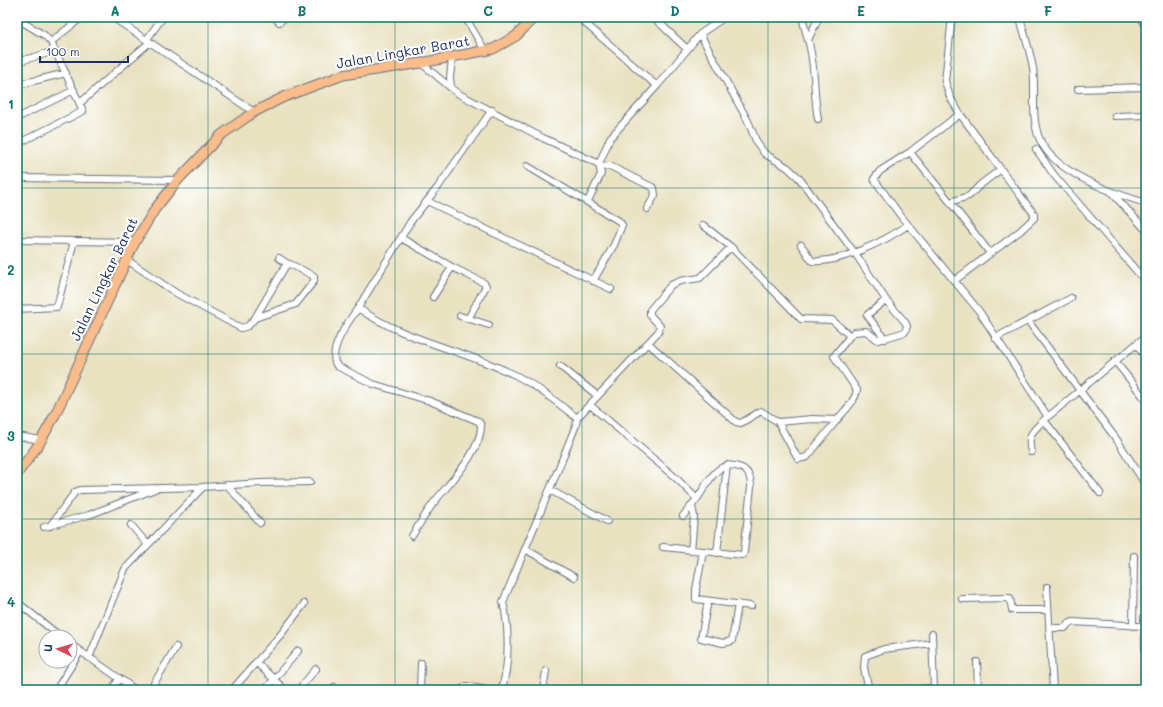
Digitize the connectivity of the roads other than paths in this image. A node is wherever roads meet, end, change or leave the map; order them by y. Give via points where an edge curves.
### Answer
1 (82, 17) edge
2 (112, 17) edge
3 (163, 17) edge
4 (274, 17) edge
5 (286, 17) edge
6 (465, 17) edge
7 (536, 17) edge
8 (578, 17) edge
9 (653, 17) edge
10 (725, 17) edge
11 (802, 17) edge
12 (819, 17) edge
13 (952, 17) edge
14 (1020, 17) edge
15 (1141, 17) edge
16 (714, 20) edge
17 (24, 23) dead end
18 (1146, 27) edge
19 (700, 34) junction
20 (148, 40) junction
21 (808, 40) junction
22 (51, 42) junction
23 (687, 49) junction
24 (55, 52) junction
25 (486, 52) junction
26 (452, 58) junction
27 (17, 62) edge
28 (421, 63) junction
29 (66, 73) junction
30 (17, 85) edge
31 (657, 86) junction
32 (451, 87) junction
33 (1146, 87) edge
34 (74, 90) junction
35 (1078, 90) dead end
36 (80, 103) junction
37 (492, 110) junction
38 (254, 112) junction
39 (960, 114) junction
40 (1146, 115) edge
41 (1115, 116) dead end
42 (17, 118) edge
43 (818, 119) dead end
44 (17, 144) edge
45 (1036, 149) dead end
46 (910, 152) junction
47 (600, 165) junction
48 (527, 166) dead end
49 (1067, 168) junction
50 (1001, 170) junction
51 (1054, 175) junction
52 (17, 178) edge
53 (178, 180) junction
54 (1110, 191) junction
55 (427, 201) junction
56 (588, 201) junction
57 (950, 202) junction
58 (1146, 203) edge
59 (647, 209) dead end
60 (703, 225) dead end
61 (908, 225) junction
62 (1146, 230) edge
63 (401, 238) junction
64 (17, 240) edge
65 (74, 241) junction
66 (135, 242) junction
67 (801, 245) dead end
68 (731, 248) junction
69 (854, 253) junction
70 (990, 253) junction
71 (279, 258) dead end
72 (127, 260) junction
73 (288, 264) junction
74 (452, 267) junction
75 (954, 280) junction
76 (593, 281) junction
77 (1146, 282) edge
78 (611, 289) dead end
79 (433, 297) dead end
80 (1071, 298) dead end
81 (886, 300) junction
82 (358, 308) junction
83 (17, 309) edge
84 (460, 316) dead end
85 (255, 318) junction
86 (468, 318) junction
87 (1028, 322) junction
88 (489, 325) dead end
89 (850, 336) junction
90 (1146, 336) edge
91 (995, 338) junction
92 (884, 339) junction
93 (648, 343) junction
94 (1136, 344) junction
95 (1146, 357) edge
96 (1115, 361) junction
97 (560, 366) dead end
98 (1080, 390) junction
99 (598, 396) junction
100 (1146, 400) edge
101 (590, 405) junction
102 (577, 418) junction
103 (1046, 419) junction
104 (837, 420) junction
105 (778, 422) junction
106 (17, 436) edge
107 (41, 440) junction
108 (1031, 452) dead end
109 (727, 464) junction
110 (17, 474) edge
111 (310, 482) dead end
112 (227, 485) junction
113 (1146, 486) edge
114 (203, 487) junction
115 (157, 488) junction
116 (550, 490) junction
117 (1100, 493) dead end
118 (697, 499) junction
119 (692, 506) junction
120 (683, 516) dead end
121 (607, 521) dead end
122 (260, 523) dead end
123 (131, 526) dead end
124 (412, 536) dead end
125 (148, 545) junction
126 (663, 547) dead end
127 (525, 549) junction
128 (691, 551) junction
129 (703, 552) junction
130 (717, 553) junction
131 (1134, 556) dead end
132 (574, 577) dead end
133 (1047, 587) dead end
134 (962, 599) dead end
135 (708, 601) junction
136 (17, 602) edge
137 (304, 604) dead end
138 (738, 604) junction
139 (751, 606) dead end
140 (1048, 610) junction
141 (1146, 615) edge
142 (1133, 626) junction
143 (1144, 626) junction
144 (1049, 628) junction
145 (52, 629) edge
146 (932, 634) dead end
147 (1145, 642) edge
148 (932, 643) junction
149 (176, 646) dead end
150 (298, 651) dead end
151 (80, 652) joint
152 (89, 658) junction
153 (256, 662) junction
154 (977, 662) dead end
155 (421, 664) dead end
156 (316, 669) dead end
157 (546, 671) dead end
158 (1146, 672) edge
159 (119, 679) junction
160 (274, 680) junction
161 (934, 689) edge
162 (56, 690) edge
163 (112, 690) edge
164 (136, 690) edge
165 (150, 690) edge
166 (232, 690) edge
167 (265, 690) edge
168 (285, 690) edge
169 (298, 690) edge
170 (420, 690) edge
171 (460, 690) edge
172 (486, 690) edge
173 (501, 690) edge
174 (543, 690) edge
175 (869, 690) edge
176 (902, 690) edge
177 (978, 690) edge
178 (1053, 690) edge

1 - 22 street
2 - 20 street
3 - 20 street
4 - 5 street via 278,22
6 - 25 street
7 - 25 highway, Jalan Lingkar Barat via 509,41
8 - 31 street
9 - 23 street
10 - 16 street
11 - 21 street
12 - 21 street
13 - 39 street via 945,80 950,97
14 - 49 street via 1032,67 1038,135 1052,157
15 - 18 street
16 - 19 street
17 - 22 street
19 - 23 street
19 - 69 street via 748,121 757,143 765,154 787,167 799,178
20 - 36 street
20 - 38 street
21 - 43 street via 812,55
22 - 24 street
23 - 31 street
24 - 27 street
24 - 29 street
25 - 26 highway, Jalan Lingkar Barat
26 - 28 highway, Jalan Lingkar Barat
26 - 32 street
28 - 32 street
28 - 38 highway, Jalan Lingkar Barat via 343,75 284,97
29 - 30 street
29 - 34 street
31 - 47 street via 610,138
32 - 37 street
33 - 35 street
34 - 36 street
34 - 42 street
36 - 44 street via 82,112
37 - 47 street
37 - 55 street
38 - 53 highway, Jalan Lingkar Barat via 221,135
39 - 46 street
39 - 50 street
40 - 41 street
45 - 51 street
46 - 57 street
46 - 61 street via 880,171 874,179
47 - 56 street via 601,174
47 - 59 street via 610,166 654,188 655,195
48 - 56 street
49 - 51 street
49 - 54 street
50 - 57 street via 969,196
50 - 70 street via 1032,210 1034,218
51 - 77 street
52 - 53 street
53 - 66 highway, Jalan Lingkar Barat via 155,209
54 - 58 street
54 - 62 street
55 - 63 street
55 - 76 street
56 - 76 street via 619,220 622,225 614,246
57 - 70 street
60 - 68 street
61 - 69 street via 878,243
61 - 75 street
63 - 74 street
63 - 82 street
64 - 65 street
65 - 66 street
65 - 83 street via 57,307
66 - 72 highway, Jalan Lingkar Barat
67 - 69 street via 812,260
68 - 89 street via 801,319 832,320
68 - 93 street via 700,278 671,285 650,310 650,315 659,324 660,329
69 - 81 street
70 - 75 street
71 - 73 street
72 - 85 street via 176,293 237,328 248,326
72 - 107 highway, Jalan Lingkar Barat
73 - 85 street
73 - 85 street via 314,276 314,281 296,304
74 - 79 street
74 - 86 street via 486,285
75 - 91 street via 979,311
76 - 78 street
80 - 87 street
81 - 92 street via 867,315
81 - 92 street via 907,326 902,334
82 - 102 street via 389,326 516,375
82 - 124 street via 343,330 334,357 337,366 373,384 430,401 478,421 481,425 471,456
84 - 86 street
86 - 88 street
87 - 91 street
87 - 98 street
89 - 92 street via 854,332 866,331 878,340
89 - 104 street via 834,356 856,387 856,395
90 - 94 street
91 - 103 street
93 - 99 street
93 - 105 street via 736,422 741,423 761,411
94 - 95 street
94 - 96 street
96 - 98 street
96 - 100 street
97 - 99 street
98 - 103 street
98 - 113 street via 1117,440
99 - 101 street
101 - 102 street
101 - 118 street
102 - 116 street
103 - 108 street via 1030,434
103 - 117 street
104 - 105 street
104 - 105 street via 807,457 802,459 798,459 794,454
106 - 107 street
107 - 110 highway, Jalan Lingkar Barat
109 - 118 street via 717,469
109 - 130 street
109 - 130 street via 743,468 751,478 744,552 743,555
111 - 112 street
112 - 114 street
112 - 122 street
114 - 115 street
114 - 125 street
115 - 115 street via 90,515 47,527 78,490
116 - 121 street
116 - 127 street
118 - 119 street
119 - 120 street
119 - 128 street via 694,516
123 - 125 street
125 - 152 street via 125,569
126 - 128 street
127 - 132 street
127 - 173 street via 503,602 506,618 506,654
128 - 129 street
129 - 130 street
129 - 135 street via 695,596 696,599
131 - 142 street
133 - 140 street
134 - 140 street via 1010,598 1012,610
135 - 138 street
135 - 138 street via 701,641 732,641
136 - 145 street
137 - 153 street
138 - 139 street
140 - 144 street
141 - 143 street
142 - 143 street
142 - 144 street via 1073,622 1065,628
143 - 147 street
144 - 178 street
146 - 148 street
147 - 158 street
148 - 161 street
148 - 175 street via 884,648 865,656 864,668
149 - 165 street
150 - 160 street
151 - 152 street
151 - 162 street
152 - 159 street
153 - 160 street
153 - 166 street
154 - 177 street
155 - 170 street
156 - 169 street
157 - 174 street
159 - 163 street
159 - 164 street
160 - 167 street
160 - 168 street
161 - 176 street
171 - 172 street via 466,686

